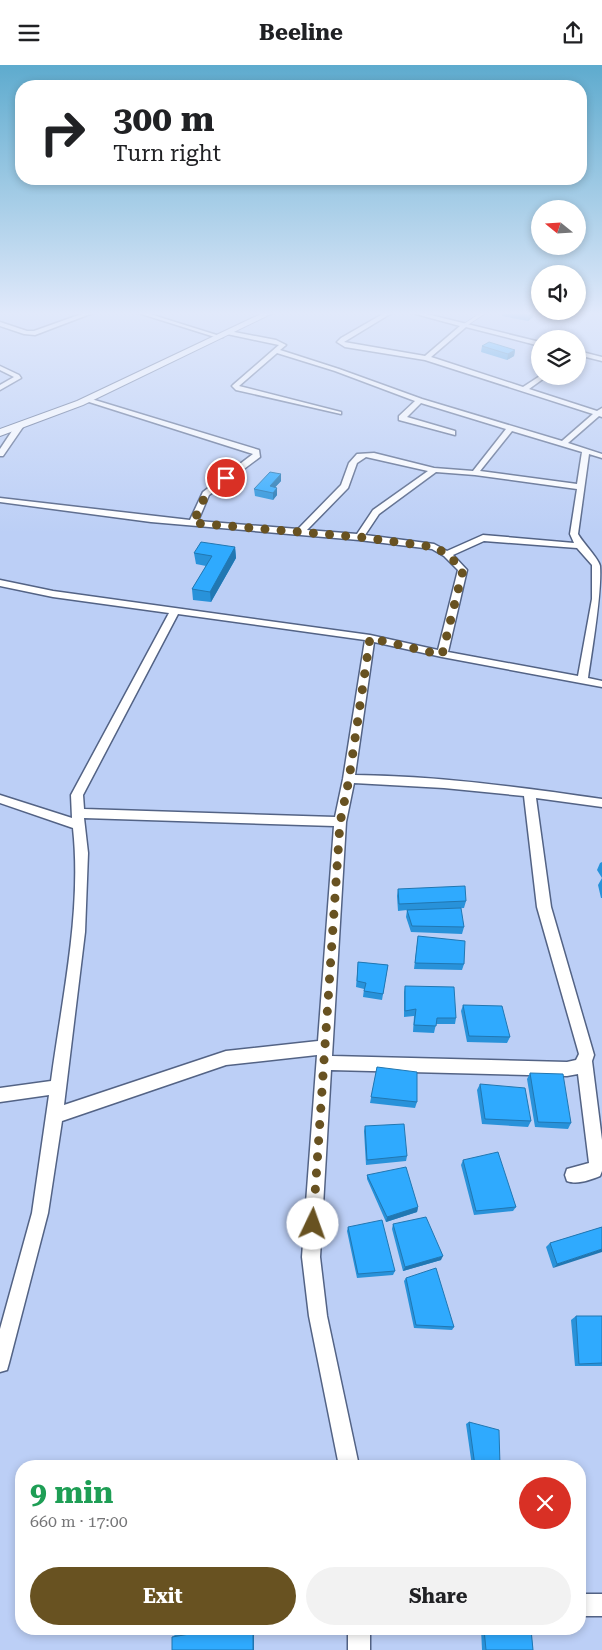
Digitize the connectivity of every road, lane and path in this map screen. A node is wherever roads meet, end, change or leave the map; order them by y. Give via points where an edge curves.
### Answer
1 (119, 385) edge
2 (236, 385) edge
3 (378, 385) edge
4 (508, 385) edge
5 (531, 385) edge
6 (523, 390) junction
7 (88, 400) junction
8 (420, 400) junction
9 (339, 413) dead end
10 (601, 413) edge
11 (19, 427) junction
12 (510, 429) junction
13 (1, 432) edge
14 (452, 433) dead end
15 (563, 444) junction
16 (586, 451) junction
17 (0, 454) edge
18 (602, 456) edge
19 (434, 471) junction
20 (475, 473) junction
21 (582, 487) junction
22 (0, 500) edge
23 (193, 523) junction
24 (300, 532) junction
25 (359, 537) junction
26 (580, 546) junction
27 (447, 554) junction
28 (0, 583) edge
29 (599, 599) edge
30 (175, 611) junction
31 (370, 638) junction
32 (442, 655) junction
33 (582, 680) junction
34 (602, 684) edge
35 (349, 779) junction
36 (529, 792) junction
37 (0, 799) edge
38 (602, 803) edge
39 (78, 819) junction
40 (340, 823) junction
41 (324, 1055) junction
42 (584, 1060) junction
43 (58, 1087) junction
44 (0, 1095) edge
45 (55, 1116) junction
46 (573, 1175) dead end
47 (0, 1363) edge
48 (348, 1460) edge
49 (586, 1605) edge
50 (602, 1605) edge
51 (359, 1635) edge
52 (359, 1650) edge

1 - 7 street
2 - 9 street via 238,389
3 - 8 street
4 - 6 street
5 - 6 street
6 - 10 street
7 - 11 street
7 - 23 street via 256,451 257,455 206,494
8 - 12 street
8 - 14 street via 402,418
10 - 15 street
11 - 13 street
11 - 17 street
12 - 15 street
12 - 20 street
15 - 16 street
16 - 18 street
16 - 21 street
19 - 20 street
19 - 24 street via 374,455 359,456 348,470 345,486
19 - 25 street via 376,512
20 - 21 street
21 - 26 street via 574,534
22 - 23 street
23 - 24 street
24 - 25 street
25 - 27 street via 434,547
26 - 27 street via 483,538
26 - 29 street via 596,565
27 - 32 street via 463,570
28 - 30 street
29 - 33 street
30 - 31 street
30 - 39 street via 77,795
31 - 32 street
31 - 35 street
32 - 33 street
33 - 34 street
35 - 36 street
35 - 40 street
36 - 38 street
36 - 42 street via 544,907 587,1055
37 - 39 street
39 - 40 street
39 - 43 street via 82,853 78,932
40 - 41 street
41 - 42 street via 567,1069 582,1066
41 - 45 street via 226,1057
41 - 48 street via 311,1257 318,1316
42 - 46 street via 596,1164 594,1170
43 - 44 street
43 - 45 street
45 - 47 street via 40,1213
49 - 50 street
51 - 52 street

